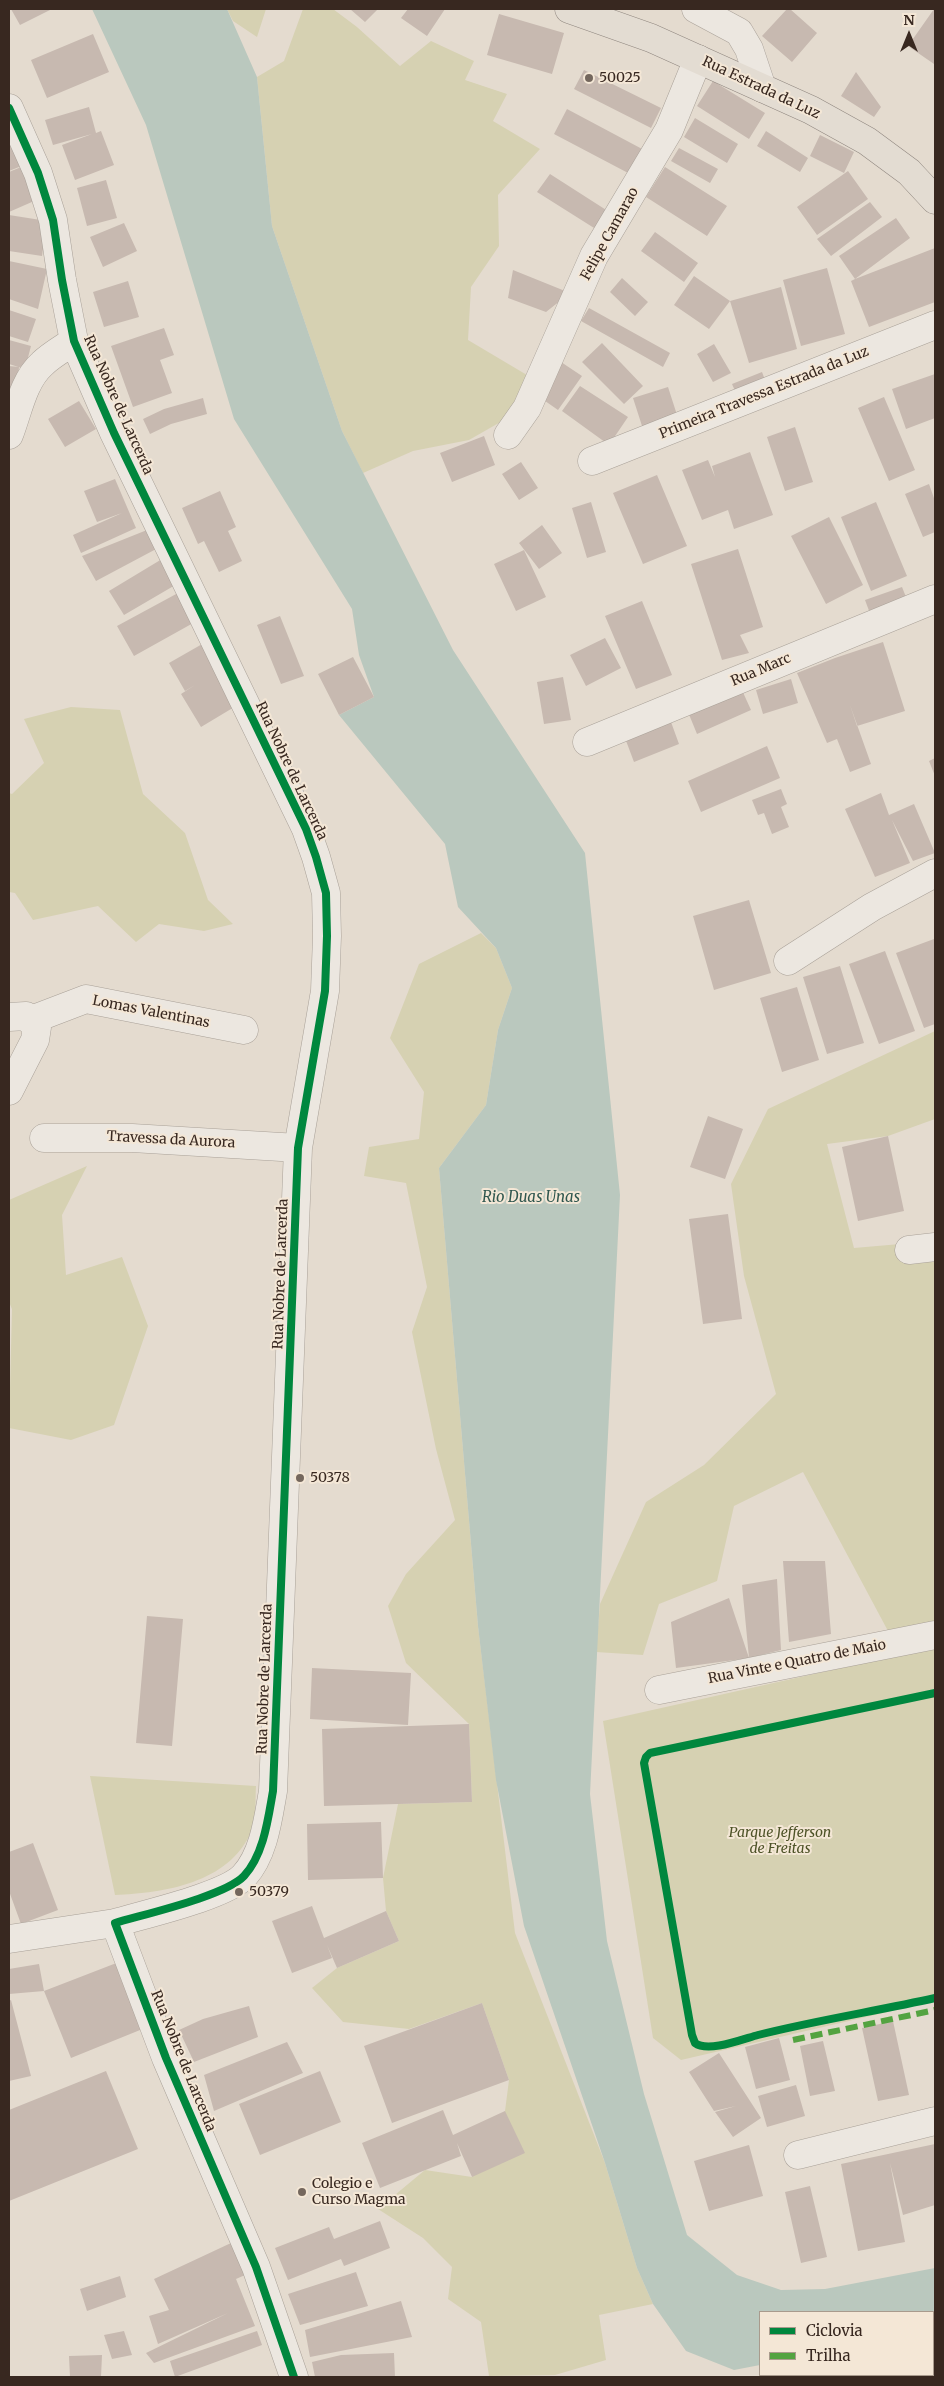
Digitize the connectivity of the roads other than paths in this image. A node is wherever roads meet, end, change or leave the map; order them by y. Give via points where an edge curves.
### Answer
1 (569, 9) edge
2 (696, 9) edge
3 (698, 59) junction
4 (762, 88) junction
5 (9, 108) edge
6 (935, 200) edge
7 (935, 325) edge
8 (74, 341) junction
9 (9, 434) edge
10 (508, 435) dead end
11 (592, 461) dead end
12 (935, 599) edge
13 (587, 742) dead end
14 (935, 874) edge
15 (788, 961) dead end
16 (20, 1018) edge
17 (244, 1030) dead end
18 (9, 1091) edge
19 (44, 1138) dead end
20 (298, 1148) junction
21 (935, 1635) edge
22 (659, 1690) dead end
23 (115, 1923) junction
24 (9, 1939) edge
25 (935, 2121) edge
26 (798, 2155) dead end
27 (294, 2377) edge

1 - 3 main road, Rua Estrada da Luz via 651,38
2 - 4 street via 739,32 747,44
3 - 4 main road, Rua Estrada da Luz
3 - 10 street, Felipe Camarao via 669,130 594,256 527,408
4 - 6 main road, Rua Estrada da Luz via 867,141 909,172
5 - 8 street, Rua Nobre de Larcerda via 38,173 54,220
7 - 11 street, Primeira Travessa Estrada da Luz
8 - 9 street via 35,372
8 - 20 street, Rua Nobre de Larcerda via 114,433 302,820 316,856 326,893 325,991
12 - 13 street, Rua Marc
14 - 15 street via 872,907
16 - 17 street, Lomas Valentinas via 86,999
16 - 18 street via 37,1027
19 - 20 street, Travessa da Aurora via 124,1137
20 - 23 street, Rua Nobre de Larcerda via 273,1791 266,1830 253,1862 243,1877 227,1890
21 - 22 street, Rua Vinte e Quatro de Maio
23 - 24 street
23 - 27 street, Rua Nobre de Larcerda via 166,2058 256,2267
25 - 26 street

